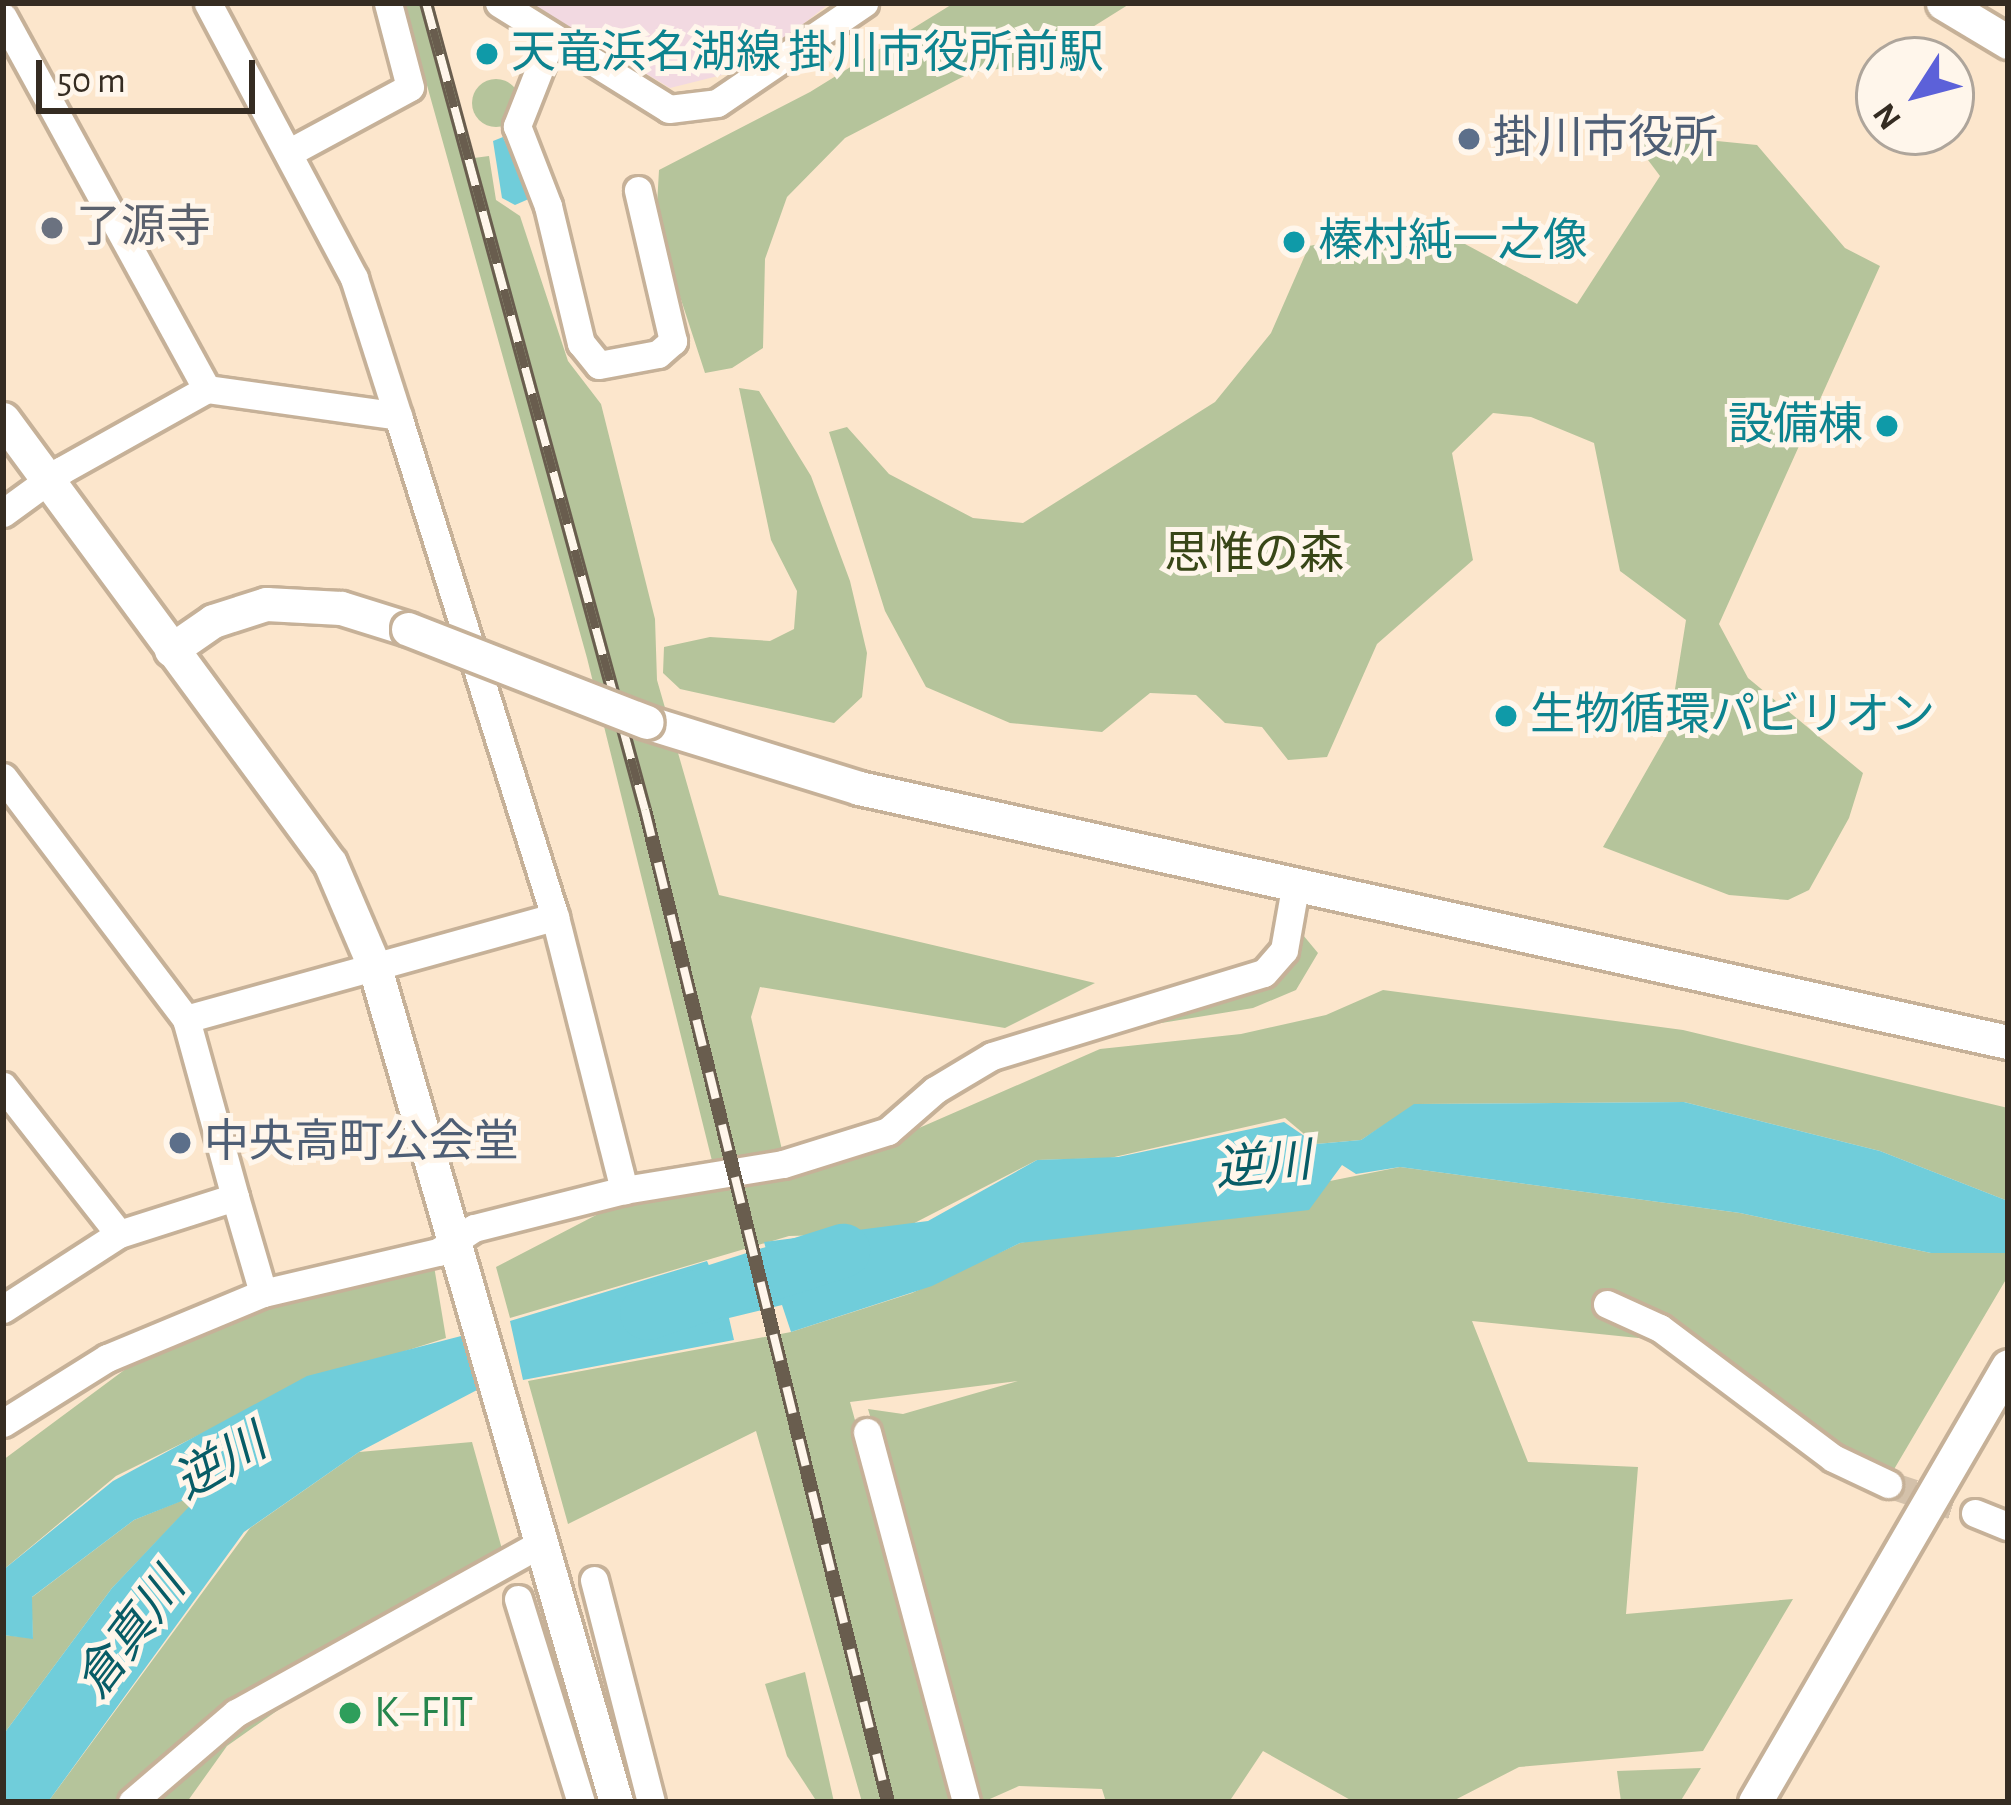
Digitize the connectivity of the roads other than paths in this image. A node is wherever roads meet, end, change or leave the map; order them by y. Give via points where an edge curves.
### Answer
1 (208, 3) edge
2 (388, 3) edge
3 (499, 3) edge
4 (864, 3) edge
5 (1943, 3) edge
6 (3, 17) edge
7 (552, 37) junction
8 (2008, 42) edge
9 (290, 152) junction
10 (638, 190) dead end
11 (207, 389) junction
12 (398, 416) junction
13 (3, 419) edge
14 (43, 483) junction
15 (3, 513) edge
16 (171, 650) junction
17 (3, 777) edge
18 (1296, 882) junction
19 (555, 917) junction
20 (375, 968) junction
21 (186, 1019) junction
22 (2008, 1042) edge
23 (3, 1086) edge
24 (624, 1190) junction
25 (235, 1197) junction
26 (119, 1234) junction
27 (454, 1245) junction
28 (263, 1293) junction
29 (1607, 1304) dead end
30 (3, 1309) edge
31 (2004, 1372) edge
32 (3, 1423) edge
33 (867, 1432) dead end
34 (1888, 1484) tunnel mouth
35 (1975, 1513) tunnel mouth
36 (2008, 1526) edge
37 (539, 1540) junction
38 (593, 1580) dead end
39 (518, 1599) dead end
40 (132, 1802) edge
41 (581, 1802) edge
42 (616, 1802) edge
43 (651, 1802) edge
44 (966, 1802) edge
45 (1755, 1802) edge

1 - 9 street
2 - 9 street via 410,87
3 - 7 street
4 - 7 street via 717,104 670,109
5 - 8 street
6 - 11 street
7 - 10 street via 517,126 548,206 581,344 598,365 658,355 673,341
9 - 12 street via 354,278
11 - 12 street
11 - 14 street
12 - 19 street
13 - 14 street
14 - 15 street
14 - 16 street
16 - 18 street, bridge via 213,621 266,604 341,608 646,722 860,788
16 - 20 street via 330,863
17 - 21 street
18 - 22 street
18 - 24 street via 1283,950 1264,974 992,1056 887,1131 783,1164
19 - 20 street
19 - 24 street
20 - 21 street
20 - 27 street
21 - 25 street
23 - 26 street
24 - 27 street
25 - 26 street
25 - 28 street
26 - 30 street
27 - 28 street
27 - 37 street
28 - 32 street via 107,1358
29 - 34 street via 1660,1328 1833,1458
31 - 45 street
33 - 44 street
35 - 36 street
37 - 40 street via 236,1713
37 - 42 street
38 - 43 street
39 - 41 street

